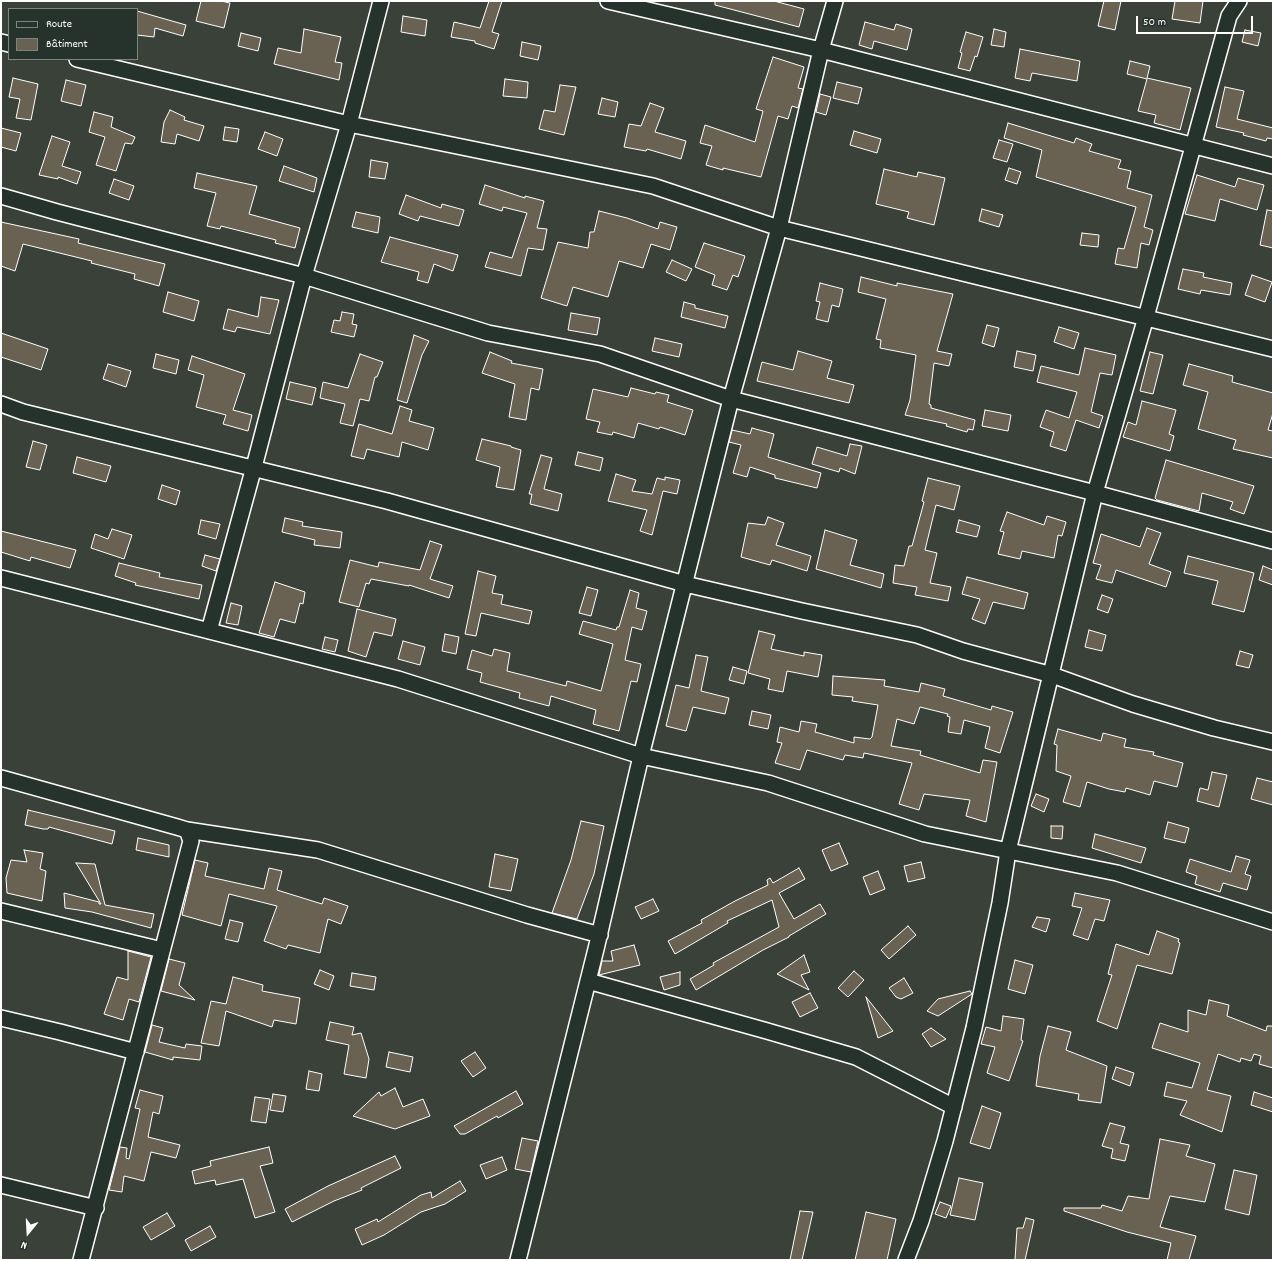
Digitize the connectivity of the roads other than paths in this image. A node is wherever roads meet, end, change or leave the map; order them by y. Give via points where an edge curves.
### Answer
1 (381, 1) edge
2 (608, 1) edge
3 (835, 1) edge
4 (1238, 1) edge
5 (821, 50) junction
6 (81, 60) edge
7 (350, 124) junction
8 (1193, 146) junction
9 (1273, 166) edge
10 (1, 196) edge
11 (779, 228) junction
12 (304, 276) junction
13 (1146, 317) junction
14 (1273, 349) edge
15 (731, 399) junction
16 (1, 404) edge
17 (254, 467) junction
18 (1095, 492) junction
19 (1273, 541) edge
20 (1, 578) edge
21 (685, 584) junction
22 (209, 632) junction
23 (1052, 675) junction
24 (1273, 742) edge
25 (641, 756) junction
26 (1, 778) edge
27 (187, 830) junction
28 (1008, 851) junction
29 (1, 911) edge
30 (1273, 922) edge
31 (600, 935) junction
32 (162, 950) junction
33 (588, 981) junction
34 (1, 1018) edge
35 (136, 1052) junction
36 (954, 1107) junction
37 (1, 1185) edge
38 (96, 1208) junction
39 (82, 1260) edge
40 (518, 1260) edge
41 (906, 1260) edge

1 - 7 street
2 - 5 street
3 - 5 street
4 - 8 street via 1229,16
5 - 8 street
5 - 11 street
6 - 7 street
7 - 11 street via 653,186
7 - 12 street
8 - 9 street
8 - 13 street
10 - 12 street
11 - 13 street
11 - 15 street
12 - 15 street via 488,333 600,354
12 - 17 street
13 - 14 street
13 - 18 street
15 - 18 street
15 - 21 street
16 - 17 street via 24,412
17 - 21 street via 388,501
17 - 22 street
18 - 19 street
18 - 23 street
20 - 22 street
21 - 23 street via 918,635 963,651
21 - 25 street
22 - 25 street via 398,679
23 - 24 street via 1133,704
23 - 28 street
25 - 28 street via 768,783 926,834
25 - 31 street
26 - 27 street
27 - 31 street via 318,850
27 - 32 street via 191,841
28 - 30 street via 1117,873
28 - 36 street via 974,1028
29 - 32 street
31 - 33 street
32 - 35 street
33 - 36 street via 856,1058
33 - 40 street
34 - 35 street
35 - 38 street
36 - 41 street via 921,1221
37 - 38 street
38 - 39 street

